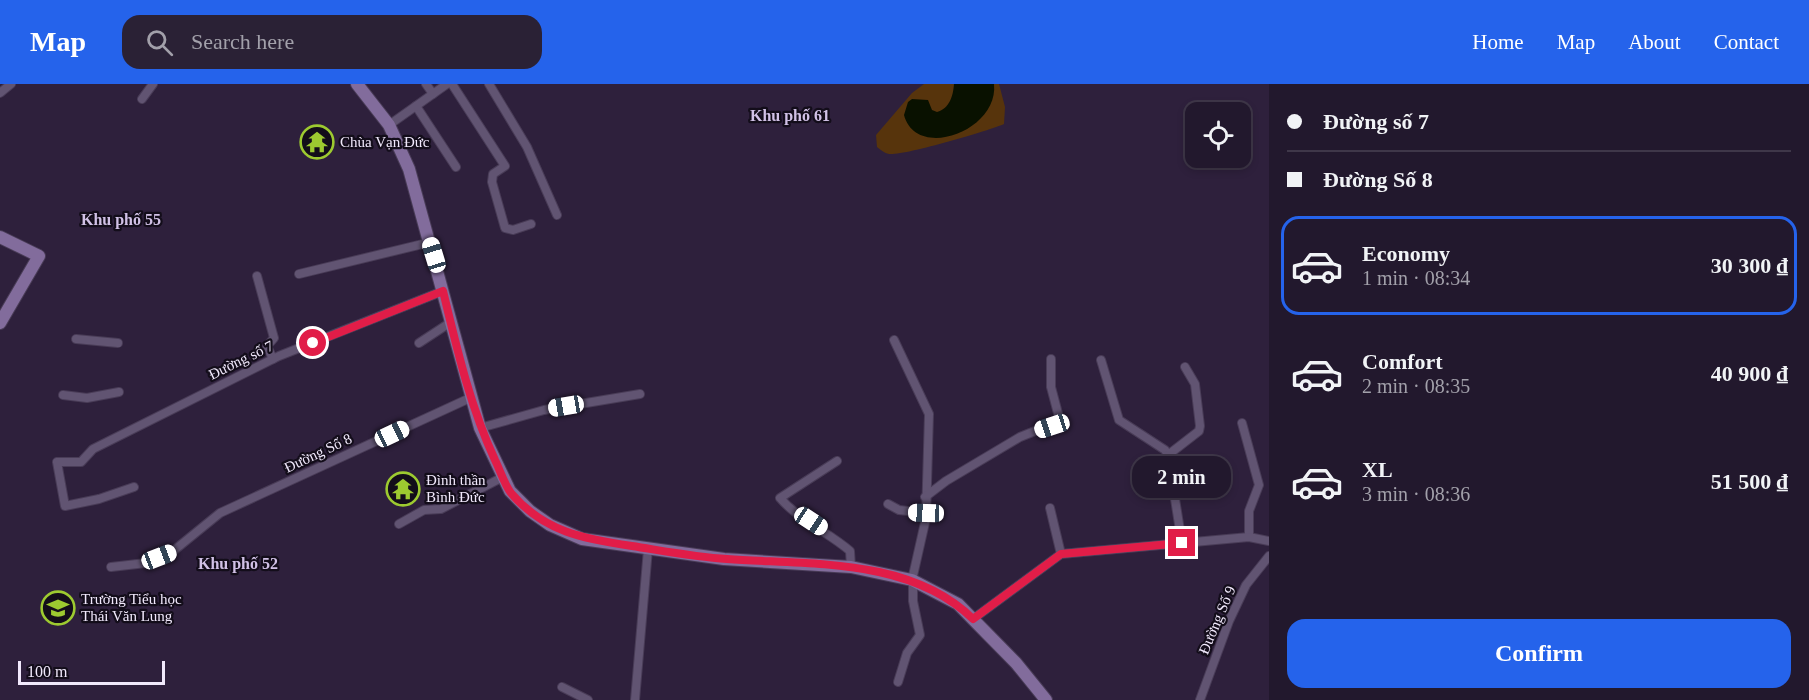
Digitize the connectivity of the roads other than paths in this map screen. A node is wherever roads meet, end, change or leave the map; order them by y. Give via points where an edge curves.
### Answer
1 (11, 84) edge
2 (153, 84) edge
3 (357, 84) edge
4 (426, 84) edge
5 (447, 84) edge
6 (452, 84) edge
7 (489, 84) edge
8 (0, 93) edge
9 (433, 94) junction
10 (142, 99) dead end
11 (416, 105) junction
12 (389, 125) junction
13 (456, 167) dead end
14 (557, 215) dead end
15 (531, 224) dead end
16 (0, 237) edge
17 (430, 242) junction
18 (299, 274) dead end
19 (257, 276) dead end
20 (443, 291) junction
21 (0, 322) edge
22 (451, 322) junction
23 (76, 339) dead end
24 (894, 340) dead end
25 (118, 343) dead end
26 (419, 343) dead end
27 (273, 359) junction
28 (1051, 359) dead end
29 (1101, 360) dead end
30 (1185, 367) dead end
31 (119, 392) dead end
32 (640, 394) dead end
33 (63, 395) dead end
34 (470, 398) junction
35 (1242, 423) dead end
36 (480, 428) junction
37 (1168, 455) junction
38 (837, 460) dead end
39 (503, 477) junction
40 (134, 486) dead end
41 (925, 497) junction
42 (888, 504) dead end
43 (1050, 508) dead end
44 (926, 513) junction
45 (399, 524) dead end
46 (1249, 537) junction
47 (1269, 541) edge
48 (1182, 543) junction
49 (648, 549) junction
50 (1061, 554) junction
51 (1269, 556) edge
52 (111, 567) dead end
53 (851, 567) junction
54 (912, 581) junction
55 (973, 619) junction
56 (898, 682) dead end
57 (562, 687) dead end
58 (588, 700) edge
59 (635, 700) edge
60 (1046, 700) edge
61 (1200, 700) edge

1 - 8 street
2 - 10 street
3 - 12 main road
4 - 9 street
5 - 9 street
6 - 15 street via 505,166 493,174 492,182 505,228 513,230
7 - 14 street via 527,147
9 - 11 street
11 - 12 street
11 - 13 street
12 - 17 main road via 410,169
16 - 21 main road via 39,256
17 - 18 street
17 - 20 main road
19 - 27 street via 274,338 267,346
20 - 22 main road
20 - 27 street, Đường số 7
22 - 26 street
22 - 34 main road
23 - 25 street
24 - 41 street via 929,414
27 - 40 street, Đường số 7 via 93,449 81,462 57,462 65,506
28 - 41 street via 1051,387 1060,421 1020,437
29 - 37 street via 1119,420
30 - 37 street via 1195,384 1200,426
31 - 33 street via 87,398
32 - 36 street via 544,410
34 - 36 main road
34 - 52 street, Đường Số 8 via 220,513 194,531 184,544 146,563
35 - 46 street via 1259,485 1249,511
36 - 39 main road
37 - 48 street
38 - 53 street via 780,498 798,516 850,551
39 - 45 street via 441,509 424,510
39 - 49 main road via 510,491 530,511 560,530 582,539
41 - 44 street
42 - 44 street via 899,510
43 - 50 street
44 - 54 street
46 - 47 street
46 - 48 street
48 - 50 street
49 - 53 main road via 724,559
49 - 59 street
50 - 55 street
51 - 61 street, Đường Số 9 via 1246,585 1228,621
53 - 54 main road
54 - 55 main road via 958,604
54 - 56 street via 921,635 907,653
55 - 60 main road via 1017,663
57 - 58 street

